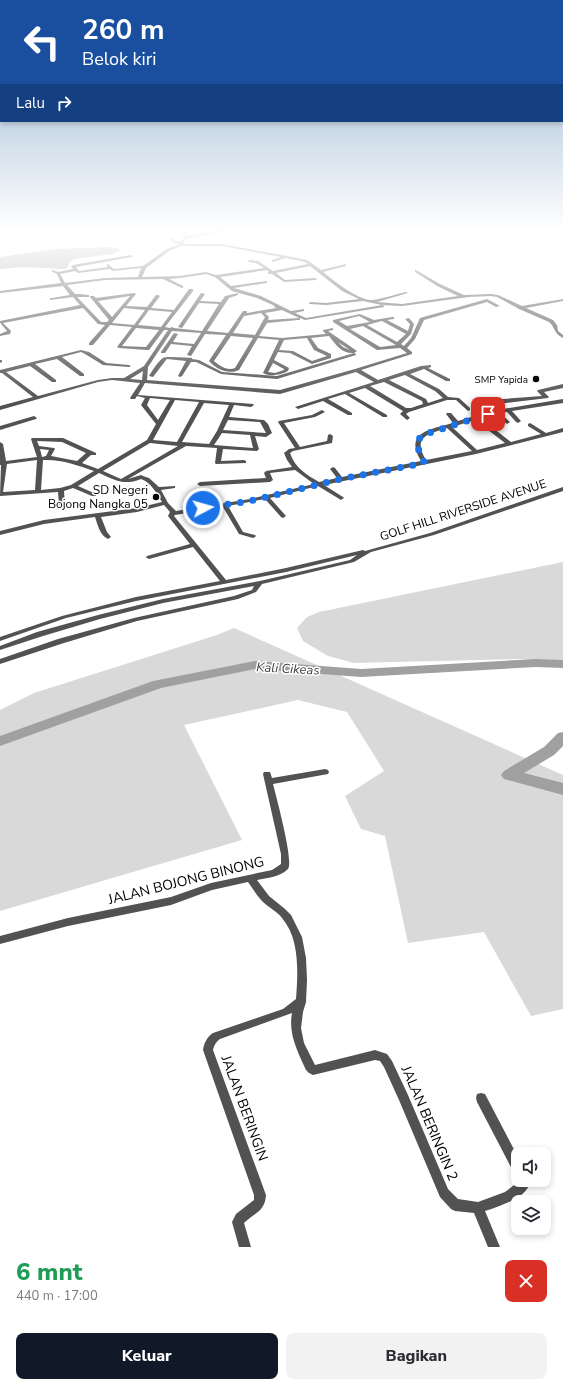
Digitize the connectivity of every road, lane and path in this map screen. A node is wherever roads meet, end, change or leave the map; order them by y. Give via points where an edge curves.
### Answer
1 (33, 287) edge
2 (66, 287) edge
3 (230, 287) edge
4 (340, 287) edge
5 (440, 287) edge
6 (191, 290) dead end
7 (0, 292) edge
8 (406, 293) dead end
9 (202, 294) dead end
10 (236, 294) dead end
11 (97, 295) dead end
12 (118, 296) junction
13 (158, 296) dead end
14 (464, 296) junction
15 (75, 297) junction
16 (91, 298) junction
17 (52, 299) dead end
18 (364, 300) junction
19 (563, 300) edge
20 (198, 302) junction
21 (266, 302) dead end
22 (371, 302) junction
23 (222, 303) junction
24 (311, 303) dead end
25 (387, 305) junction
26 (84, 306) junction
27 (125, 306) junction
28 (498, 306) dead end
29 (521, 308) junction
30 (148, 309) junction
31 (302, 310) dead end
32 (176, 311) junction
33 (290, 312) junction
34 (263, 313) junction
35 (298, 318) dead end
36 (392, 318) dead end
37 (408, 319) dead end
38 (266, 320) junction
39 (383, 320) junction
40 (110, 321) junction
41 (10, 322) dead end
42 (374, 322) junction
43 (1, 323) edge
44 (364, 324) junction
45 (555, 325) junction
46 (563, 325) edge
47 (135, 326) junction
48 (180, 327) dead end
49 (163, 328) junction
50 (172, 328) junction
51 (346, 328) junction
52 (331, 329) dead end
53 (204, 332) junction
54 (176, 334) dead end
55 (231, 334) junction
56 (409, 334) junction
57 (0, 335) edge
58 (256, 336) junction
59 (563, 337) edge
60 (308, 338) junction
61 (282, 339) junction
62 (170, 343) junction
63 (91, 344) dead end
64 (195, 345) junction
65 (401, 346) junction
66 (277, 351) junction
67 (163, 352) dead end
68 (354, 354) dead end
69 (58, 357) junction
70 (189, 357) junction
71 (272, 361) dead end
72 (32, 364) junction
73 (129, 366) dead end
74 (429, 366) dead end
75 (146, 367) junction
76 (423, 368) junction
77 (357, 370) junction
78 (1, 371) edge
79 (405, 373) junction
80 (82, 375) dead end
81 (151, 376) dead end
82 (180, 376) dead end
83 (261, 378) junction
84 (125, 380) junction
85 (385, 380) junction
86 (448, 380) dead end
87 (54, 381) dead end
88 (144, 381) junction
89 (378, 382) junction
90 (366, 386) junction
91 (563, 386) edge
92 (255, 390) junction
93 (345, 392) junction
94 (148, 397) junction
95 (37, 398) junction
96 (447, 398) junction
97 (173, 399) junction
98 (323, 399) junction
99 (202, 401) junction
100 (563, 401) edge
101 (497, 402) dead end
102 (232, 404) junction
103 (426, 404) junction
104 (251, 405) dead end
105 (298, 407) dead end
106 (0, 408) edge
107 (468, 409) dead end
108 (508, 410) junction
109 (407, 411) junction
110 (322, 412) dead end
111 (496, 412) junction
112 (350, 414) dead end
113 (449, 414) dead end
114 (385, 416) dead end
115 (34, 418) dead end
116 (225, 418) junction
117 (407, 418) dead end
118 (476, 418) junction
119 (518, 421) dead end
120 (507, 422) dead end
121 (158, 423) junction
122 (457, 424) junction
123 (530, 425) dead end
124 (448, 426) junction
125 (0, 428) edge
126 (563, 430) edge
127 (220, 431) junction
128 (252, 434) junction
129 (546, 435) junction
130 (330, 436) dead end
131 (149, 441) junction
132 (509, 443) junction
133 (0, 444) edge
134 (181, 444) junction
135 (36, 447) junction
136 (210, 447) junction
137 (220, 447) junction
138 (298, 448) junction
139 (476, 452) junction
140 (40, 458) junction
141 (48, 458) junction
142 (244, 462) dead end
143 (2, 463) edge
144 (77, 464) junction
145 (422, 464) junction
146 (296, 468) junction
147 (333, 469) dead end
148 (98, 470) junction
149 (136, 473) junction
150 (141, 477) junction
151 (341, 479) junction
152 (121, 480) junction
153 (200, 484) dead end
154 (320, 485) junction
155 (73, 486) junction
156 (173, 487) dead end
157 (158, 489) junction
158 (563, 489) edge
159 (62, 490) junction
160 (38, 492) junction
161 (0, 494) edge
162 (94, 495) dead end
163 (267, 498) junction
164 (340, 498) dead end
165 (165, 503) junction
166 (62, 505) dead end
167 (225, 506) junction
168 (175, 513) junction
169 (97, 515) junction
170 (283, 516) dead end
171 (0, 533) edge
172 (253, 536) dead end
173 (108, 537) dead end
174 (195, 546) junction
175 (369, 551) junction
176 (149, 557) dead end
177 (224, 582) junction
178 (260, 583) junction
179 (0, 639) edge
180 (0, 648) edge
181 (0, 662) edge
182 (325, 772) dead end
183 (250, 878) junction
184 (0, 940) edge
185 (301, 1002) junction
186 (481, 1098) dead end
187 (511, 1156) edge
188 (522, 1187) edge
189 (478, 1208) junction
190 (245, 1247) edge
191 (494, 1247) edge

1 - 7 street
2 - 15 street
3 - 33 street
4 - 18 street
5 - 14 street
6 - 32 street
8 - 22 street
9 - 20 street
10 - 23 street via 227,297
11 - 16 street
12 - 16 street
12 - 27 street
12 - 27 street via 135,294
13 - 30 street
14 - 25 street via 407,305
14 - 29 street via 495,295
15 - 16 street
15 - 17 street
15 - 26 street
16 - 40 street
18 - 22 street
18 - 24 street
19 - 29 street
20 - 23 street
20 - 48 street
21 - 34 street via 280,309
22 - 25 street
23 - 53 street
25 - 33 street via 307,320
26 - 40 street via 98,322
26 - 43 street
27 - 30 street
27 - 40 street
28 - 65 street via 485,299 422,319 413,340
29 - 45 street
30 - 32 street
30 - 47 street
31 - 33 street
32 - 49 street
34 - 38 street
34 - 55 street via 244,314
35 - 38 street
36 - 39 street
37 - 56 street via 412,324
38 - 58 street
39 - 42 street
39 - 56 street
40 - 47 street
40 - 63 street
41 - 43 street
42 - 44 street
42 - 51 street via 360,315 335,321
43 - 57 street via 9,331
44 - 51 street
44 - 65 street
45 - 46 street
45 - 59 street via 556,331
47 - 49 street
47 - 49 street via 119,347 146,350
49 - 50 street
50 - 53 street
50 - 75 street
51 - 65 street via 379,349
52 - 60 street via 325,331 331,336
53 - 55 street
53 - 64 street
54 - 62 street
55 - 58 street
55 - 58 street via 211,361 230,371 237,369
56 - 65 street
58 - 61 street
60 - 61 street
60 - 66 street via 315,348 329,357 312,363 291,352
61 - 66 street
62 - 64 street
62 - 67 street
64 - 70 street
65 - 77 street via 410,353
66 - 71 street
68 - 83 street via 279,378
69 - 72 street
69 - 73 street via 83,351 105,364
69 - 80 street
70 - 81 street via 165,358
70 - 82 street
70 - 83 street via 213,372
72 - 78 street
72 - 87 street
74 - 76 street
75 - 84 street
75 - 88 street
76 - 79 street
76 - 86 street
77 - 89 street
77 - 92 street via 283,392
78 - 95 street
79 - 85 street
79 - 96 street
83 - 92 street
84 - 88 street
84 - 95 street via 103,380
85 - 89 street
85 - 103 street via 424,400
88 - 92 street
88 - 94 street via 136,397
89 - 90 street
90 - 93 street
90 - 109 street
91 - 101 street via 540,391 546,398 516,398
93 - 98 street
93 - 114 street
94 - 97 street
94 - 121 street via 144,405
95 - 106 street
96 - 103 street
96 - 107 street via 456,399
97 - 99 street
97 - 121 street
98 - 105 street
98 - 112 street
99 - 102 street
99 - 134 street
100 - 108 street
102 - 104 street
102 - 116 street
103 - 109 street
108 - 111 street
108 - 119 street
109 - 117 street via 403,414
110 - 138 street via 281,422
111 - 118 street
111 - 120 street
113 - 122 street
115 - 125 street
116 - 127 street
116 - 128 street via 262,421 269,433
118 - 122 street
118 - 132 street
121 - 131 street
122 - 124 street
123 - 129 street
124 - 139 street
124 - 145 street via 428,432 419,438 417,444
126 - 129 street
127 - 128 street
127 - 136 street
128 - 137 street via 256,450
129 - 132 street
130 - 138 street via 330,442
131 - 134 street
131 - 148 street
132 - 139 street
133 - 143 street
134 - 136 street
134 - 149 street
135 - 140 street
135 - 141 street via 52,449
135 - 144 street via 34,439 56,439 92,454
136 - 137 street
137 - 142 street via 218,463
138 - 146 street via 287,453
139 - 145 street
140 - 141 street
140 - 143 street
140 - 160 street
141 - 144 street
143 - 161 street
144 - 148 street
145 - 151 street
146 - 153 street via 268,472 270,480
146 - 154 street
147 - 151 street
148 - 152 street
148 - 155 street
149 - 150 street
149 - 152 street
150 - 152 street via 129,481
150 - 157 street
151 - 154 street
154 - 163 street
154 - 164 street
155 - 159 street
155 - 162 street
156 - 157 street
157 - 165 street
158 - 175 street, GOLF HILL RIVERSIDE AVENUE via 432,534
159 - 160 street
159 - 166 street
160 - 161 street
163 - 167 street
163 - 170 street
165 - 168 street
165 - 169 street via 137,510
167 - 168 street
167 - 172 street via 241,533
168 - 174 street via 171,516
169 - 171 street via 44,522
169 - 173 street
174 - 176 street
174 - 177 street
175 - 177 street
175 - 178 street via 352,561
177 - 179 street via 136,599 72,615
178 - 180 street via 98,616
178 - 181 street via 254,591 241,597 136,619 55,642
182 - 183 street, JALAN BOJONG BINONG via 268,778 286,862 285,866 274,873
183 - 184 street, JALAN BOJONG BINONG via 211,887 171,901 68,922
183 - 185 street via 262,896 288,918 294,931 303,976
185 - 189 street, JALAN BERINGIN 2 via 294,1028 313,1070 375,1055 383,1057 401,1092 444,1193 455,1205
185 - 190 street, JALAN BERINGIN via 286,1012 217,1036 209,1045 208,1050 261,1199 257,1206 241,1216 238,1222
186 - 187 street
188 - 189 street
189 - 191 street

